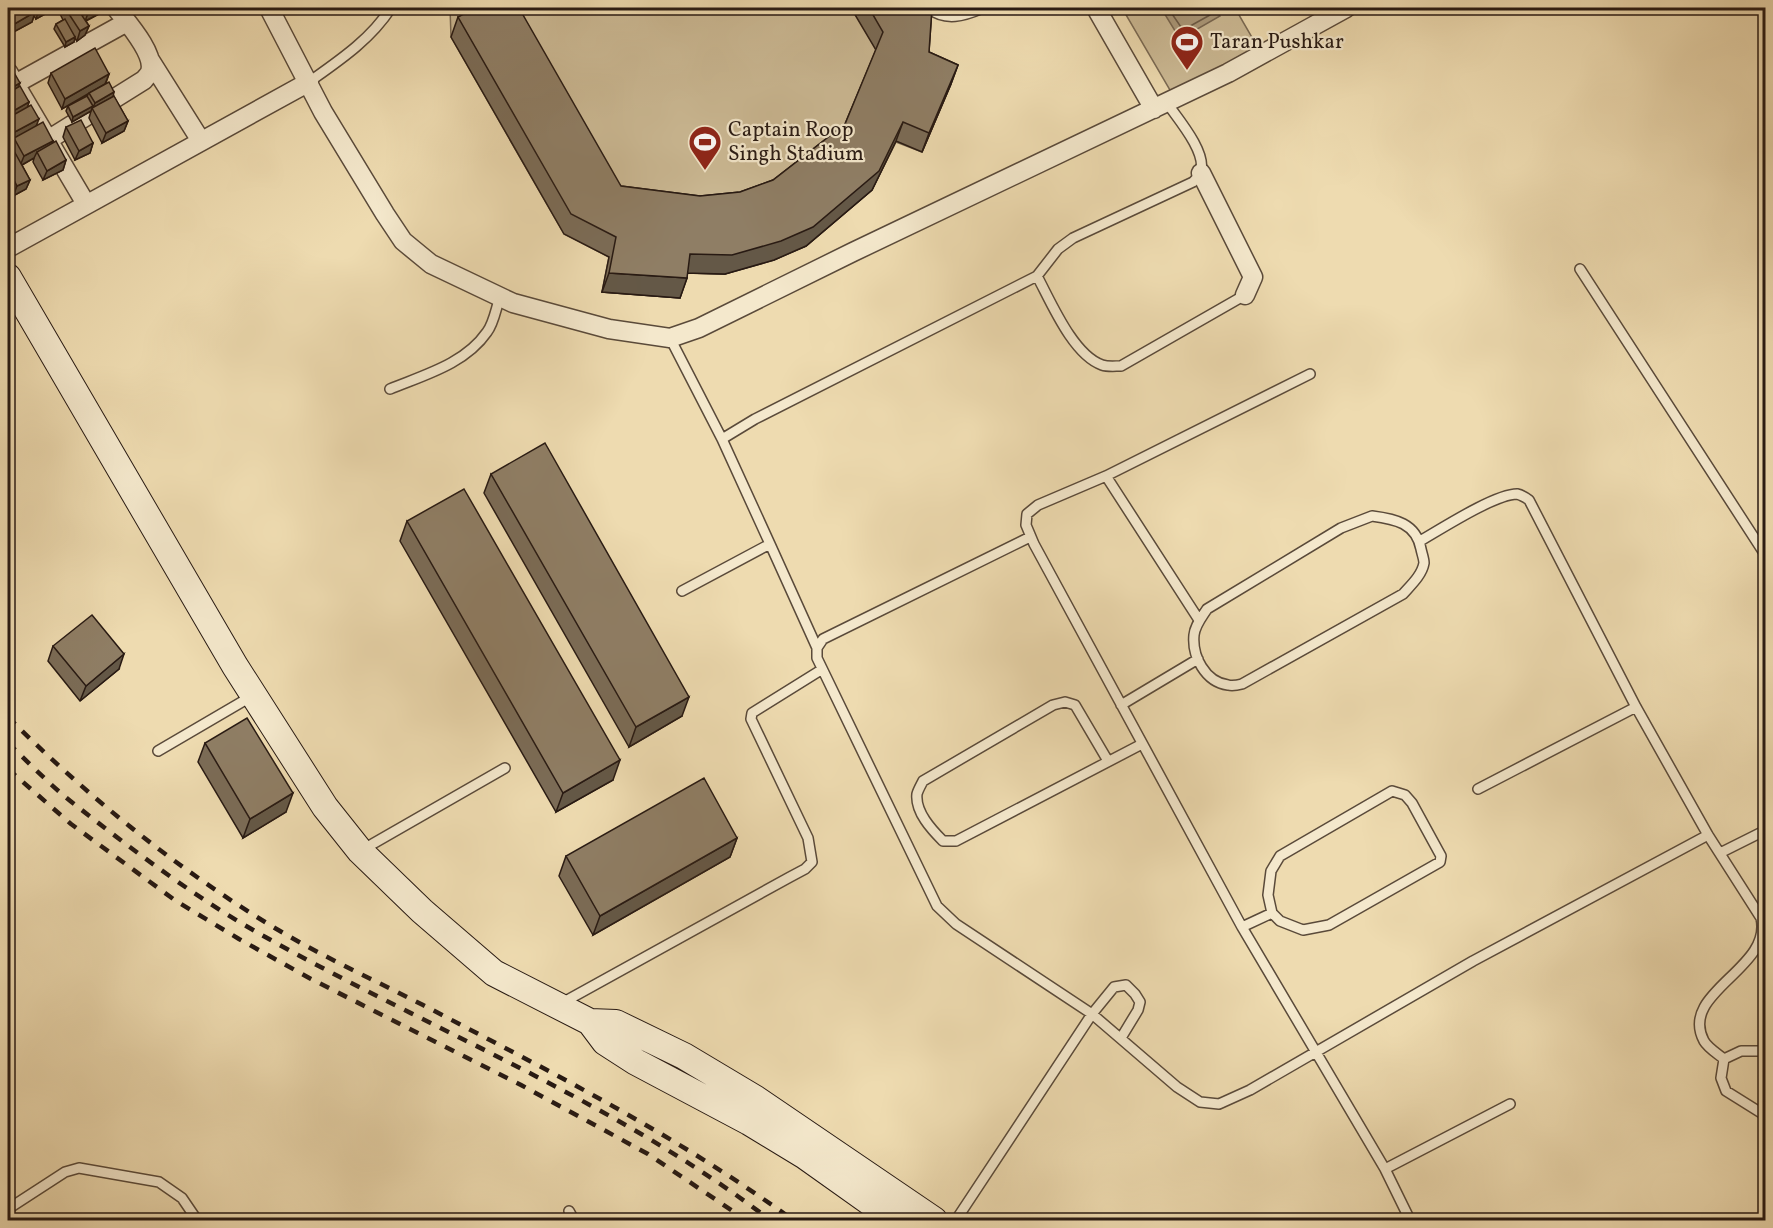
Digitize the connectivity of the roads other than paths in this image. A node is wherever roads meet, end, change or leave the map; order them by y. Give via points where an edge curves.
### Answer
1 (116, 8) edge
2 (269, 8) edge
3 (391, 8) edge
4 (928, 8) edge
5 (983, 8) edge
6 (1096, 8) edge
7 (1346, 8) edge
8 (127, 22) junction
9 (150, 60) junction
10 (11, 78) edge
11 (309, 82) junction
12 (1161, 106) junction
13 (48, 140) junction
14 (201, 141) junction
15 (1201, 173) junction
16 (86, 204) junction
17 (8, 249) edge
18 (1580, 269) dead end
19 (1037, 276) junction
20 (8, 277) edge
21 (1245, 295) joint
22 (500, 297) junction
23 (670, 338) junction
24 (1310, 374) dead end
25 (390, 389) dead end
26 (722, 439) junction
27 (1106, 476) junction
28 (1030, 537) junction
29 (1420, 541) junction
30 (770, 544) junction
31 (1766, 556) edge
32 (682, 591) dead end
33 (1199, 620) junction
34 (817, 648) junction
35 (1198, 659) junction
36 (821, 670) junction
37 (254, 696) junction
38 (1121, 705) junction
39 (1636, 707) junction
40 (1142, 744) junction
41 (158, 751) dead end
42 (1108, 761) junction
43 (505, 768) dead end
44 (1478, 789) dead end
45 (1766, 830) edge
46 (1708, 835) junction
47 (360, 851) junction
48 (1720, 853) junction
49 (1272, 912) junction
50 (1242, 927) junction
51 (557, 1005) junction
52 (1092, 1014) junction
53 (590, 1022) junction
54 (1121, 1038) junction
55 (1766, 1051) edge
56 (1317, 1053) junction
57 (1724, 1059) junction
58 (1510, 1104) dead end
59 (1766, 1116) edge
60 (1385, 1169) junction
61 (8, 1209) edge
62 (569, 1211) dead end
63 (197, 1221) edge
64 (574, 1221) edge
65 (895, 1221) edge
66 (934, 1221) edge
67 (956, 1221) edge
68 (1410, 1221) edge

1 - 8 street
2 - 11 street
3 - 11 lane via 351,52
4 - 5 lane via 950,18
6 - 12 street
7 - 12 street
8 - 9 street
8 - 10 street
9 - 13 street via 150,71 144,80
9 - 14 street
10 - 13 street
11 - 14 street
11 - 22 street via 323,112 403,241 431,264
12 - 15 lane via 1198,150
12 - 23 street via 699,328
13 - 16 street
14 - 16 street
15 - 19 lane via 1193,183 1073,238 1058,249
15 - 21 street via 1253,277
16 - 17 street
18 - 31 lane
19 - 21 lane via 1075,343 1104,366 1121,366
19 - 26 lane
20 - 37 street
22 - 23 street via 609,329
22 - 25 lane via 489,331 472,349 454,362
23 - 26 lane
24 - 27 lane
26 - 30 lane
27 - 28 lane via 1038,505 1027,514
27 - 33 lane
28 - 34 lane via 824,639
28 - 38 lane
29 - 33 lane via 1407,525 1372,516 1341,528 1207,609
29 - 35 lane via 1424,563 1403,594 1256,678 1242,684 1215,681 1203,671
29 - 39 lane via 1508,495 1520,494 1529,500
30 - 32 lane
30 - 34 lane
33 - 35 lane via 1194,635
34 - 36 lane
35 - 38 lane
36 - 51 lane via 752,713 751,719 808,838 812,862
36 - 52 lane via 937,906 956,924
37 - 41 lane
37 - 47 street via 325,807
38 - 40 lane
39 - 44 lane
39 - 46 lane
40 - 42 lane
40 - 50 lane
42 - 42 lane via 956,841 943,841 918,807 917,793 923,781 1053,705 1065,702 1075,705
43 - 47 lane
45 - 48 lane
46 - 48 lane
46 - 56 lane via 1473,961
47 - 51 street via 494,973
48 - 57 lane via 1765,929 1755,956 1705,1008 1699,1020 1705,1043
49 - 49 lane via 1268,895 1271,871 1280,856 1392,791 1405,795 1412,803 1441,856 1435,866 1329,925 1303,930 1280,921
49 - 50 lane
50 - 56 lane
51 - 53 street
52 - 54 lane
52 - 54 lane via 1114,987 1126,985 1140,1002
52 - 67 lane
53 - 65 street via 605,1042 777,1139
53 - 66 street via 616,1023 684,1056 756,1099
54 - 56 lane via 1177,1087 1200,1101 1219,1104
55 - 57 lane via 1741,1052
56 - 60 lane
57 - 59 lane via 1721,1078 1726,1091
58 - 60 lane
60 - 68 lane
61 - 63 lane via 65,1172 79,1168 159,1182 182,1198
62 - 64 lane

